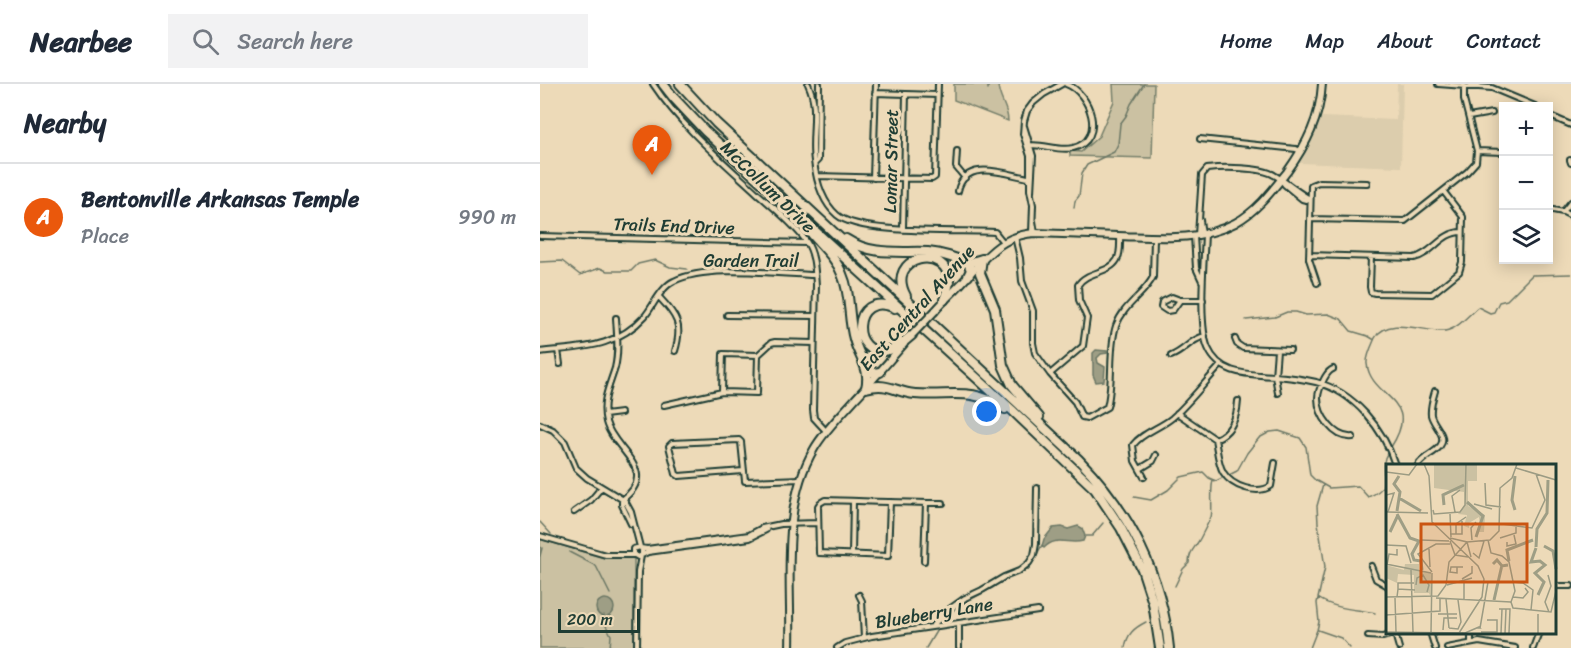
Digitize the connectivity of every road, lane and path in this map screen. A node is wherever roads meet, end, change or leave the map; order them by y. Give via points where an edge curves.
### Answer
1 (653, 84) edge
2 (663, 84) edge
3 (680, 84) edge
4 (808, 84) edge
5 (819, 84) edge
6 (876, 84) edge
7 (938, 84) edge
8 (1061, 84) edge
9 (1322, 84) edge
10 (1438, 84) edge
11 (1072, 85) edge
12 (1464, 85) edge
13 (875, 93) junction
14 (906, 94) junction
15 (938, 95) junction
16 (1525, 102) edge
17 (1492, 113) dead end
18 (1469, 117) junction
19 (1553, 117) edge
20 (1571, 125) edge
21 (1200, 139) dead end
22 (1029, 146) junction
23 (957, 151) dead end
24 (1477, 151) junction
25 (1301, 152) junction
26 (1499, 152) edge
27 (814, 163) junction
28 (818, 176) junction
29 (1030, 176) junction
30 (873, 178) junction
31 (904, 178) junction
32 (965, 178) junction
33 (1281, 179) junction
34 (1367, 183) dead end
35 (958, 192) dead end
36 (1031, 192) junction
37 (1443, 192) junction
38 (1310, 199) junction
39 (1571, 202) edge
40 (1553, 210) edge
41 (793, 211) junction
42 (1563, 212) junction
43 (1571, 216) edge
44 (1310, 219) junction
45 (820, 220) junction
46 (903, 229) junction
47 (1462, 232) junction
48 (1033, 233) junction
49 (1200, 235) junction
50 (540, 236) edge
51 (1120, 236) junction
52 (1015, 237) junction
53 (1154, 237) junction
54 (1003, 242) junction
55 (807, 243) junction
56 (1310, 255) junction
57 (1371, 257) junction
58 (982, 259) junction
59 (968, 263) junction
60 (816, 275) junction
61 (968, 276) junction
62 (1203, 281) junction
63 (1317, 283) dead end
64 (659, 297) junction
65 (944, 300) junction
66 (1180, 300) junction
67 (1203, 300) junction
68 (910, 302) junction
69 (903, 312) junction
70 (727, 315) dead end
71 (815, 316) junction
72 (616, 318) dead end
73 (912, 335) junction
74 (1205, 336) junction
75 (618, 338) junction
76 (1235, 339) dead end
77 (814, 343) junction
78 (558, 350) junction
79 (1277, 350) junction
80 (1290, 350) dead end
81 (675, 351) dead end
82 (540, 352) edge
83 (758, 355) junction
84 (1171, 356) dead end
85 (560, 364) dead end
86 (1221, 365) junction
87 (867, 369) junction
88 (1333, 369) dead end
89 (1050, 374) junction
90 (1275, 376) junction
91 (872, 380) junction
92 (1322, 384) junction
93 (1435, 391) dead end
94 (722, 392) junction
95 (1278, 393) dead end
96 (1238, 401) dead end
97 (664, 405) dead end
98 (1012, 410) junction
99 (621, 413) dead end
100 (1177, 413) junction
101 (605, 415) junction
102 (540, 424) edge
103 (827, 431) junction
104 (1050, 433) junction
105 (1353, 437) dead end
106 (1215, 439) junction
107 (1156, 455) dead end
108 (1275, 463) dead end
109 (1395, 464) edge
110 (1419, 464) edge
111 (1140, 469) junction
112 (743, 471) junction
113 (1143, 477) dead end
114 (801, 478) junction
115 (601, 488) junction
116 (1037, 488) dead end
117 (622, 500) junction
118 (854, 501) junction
119 (890, 502) junction
120 (926, 503) junction
121 (943, 503) dead end
122 (574, 512) dead end
123 (791, 522) junction
124 (818, 523) junction
125 (767, 527) junction
126 (540, 536) edge
127 (640, 547) junction
128 (633, 549) junction
129 (615, 555) junction
130 (852, 555) junction
131 (638, 556) junction
132 (924, 561) dead end
133 (1371, 566) dead end
134 (1386, 585) edge
135 (859, 595) dead end
136 (1038, 611) dead end
137 (959, 623) junction
138 (933, 626) junction
139 (1398, 633) edge
140 (1430, 633) edge
141 (1471, 633) edge
142 (1539, 633) edge
143 (1395, 634) junction
144 (1368, 636) dead end
145 (864, 638) junction
146 (1471, 643) junction
147 (637, 648) edge
148 (790, 648) edge
149 (837, 648) edge
150 (958, 648) edge
151 (1160, 648) edge
152 (1169, 648) edge
153 (1399, 648) edge
154 (1435, 648) edge
155 (1448, 648) edge
156 (1515, 648) edge
157 (1533, 648) edge

1 - 55 street, McCollum Drive via 688,129
2 - 41 highway via 705,131
3 - 45 highway
4 - 27 street via 814,99
5 - 27 street via 818,160
6 - 13 street
7 - 15 street
8 - 11 street
8 - 22 street via 1027,111 1024,126
9 - 25 main road, East Central Avenue via 1319,112
10 - 12 street
11 - 22 street via 1083,97 1093,120 1089,136 1071,148
12 - 16 street via 1492,88
12 - 18 street
13 - 14 street
13 - 30 street
14 - 15 street
14 - 31 street, Lomar Street
15 - 31 street via 934,177
17 - 18 street
18 - 24 street
19 - 20 street
21 - 25 street
22 - 29 street
22 - 36 street via 1034,159
23 - 32 street via 956,167
24 - 26 street
24 - 37 street via 1476,162
25 - 33 main road, East Central Avenue
27 - 28 street
28 - 30 street
28 - 46 street via 824,198 846,221
29 - 32 street via 984,170
29 - 36 street
30 - 31 street
31 - 46 street, Lomar Street
32 - 35 street
33 - 38 street via 1302,199
33 - 49 main road, East Central Avenue via 1245,217
33 - 49 street via 1260,170 1207,169 1202,175
34 - 38 street via 1314,183
36 - 48 street
37 - 44 street via 1405,220
37 - 47 street via 1463,217
38 - 44 street
39 - 42 street
40 - 42 street
41 - 69 highway
41 - 87 highway via 841,271 854,340
42 - 43 street
44 - 56 street
45 - 59 highway via 863,249 938,253
45 - 68 highway
46 - 54 street via 994,232
47 - 57 street via 1448,234 1420,257
47 - 57 street via 1459,272 1437,291 1425,295 1371,292
48 - 51 main road, East Central Avenue
48 - 52 main road, East Central Avenue
49 - 53 main road, East Central Avenue
49 - 62 street
49 - 62 street via 1196,268
50 - 55 street, Trails End Drive
51 - 53 main road, East Central Avenue
51 - 89 street via 1116,262 1087,276 1078,285 1087,318 1083,346
52 - 54 main road, East Central Avenue
52 - 89 street via 1022,281 1033,311 1035,353
53 - 89 street via 1151,283 1130,303 1116,326 1112,384 1104,411 1082,417 1075,402
54 - 58 main road, East Central Avenue
55 - 60 street, McCollum Drive
56 - 57 street
56 - 63 street
58 - 59 highway
58 - 61 main road, East Central Avenue
58 - 104 highway via 980,273 995,309 1003,365 1012,385
59 - 61 highway via 972,270
60 - 64 street, Garden Trail via 694,274 672,282
60 - 71 street, McCollum Drive
61 - 65 main road, East Central Avenue
62 - 67 street
64 - 75 street, Garden Trail via 633,328
64 - 81 street via 675,315 679,328
65 - 68 highway via 949,282 946,271 934,260 922,258 911,262 903,273 902,288
65 - 73 main road, East Central Avenue, bridge
66 - 66 street via 1168,298 1161,308 1173,310
66 - 67 street
67 - 74 street
68 - 104 highway
69 - 73 highway via 884,304 870,308 861,319 861,338 872,348 884,351
69 - 98 highway
70 - 71 street
71 - 77 street, McCollum Drive
72 - 75 street
73 - 91 main road, East Central Avenue
74 - 84 street via 1192,339
74 - 86 street via 1208,348
75 - 78 street via 604,344
75 - 101 street via 615,368 604,400
76 - 79 street via 1243,348
77 - 83 street via 775,342
77 - 103 street, McCollum Drive via 814,418
78 - 82 street
78 - 85 street
79 - 80 street
79 - 90 street
83 - 94 street via 723,354
83 - 94 street via 757,393
86 - 90 street via 1245,375
86 - 100 street
87 - 91 highway
87 - 91 highway via 874,373
88 - 92 street
90 - 92 street
90 - 95 street
91 - 98 highway via 915,394 970,394
91 - 103 main road, East Central Avenue
92 - 105 street via 1318,401 1328,422 1339,435
92 - 109 street via 1369,418 1382,435
93 - 110 street via 1431,414 1442,441
94 - 97 street
96 - 106 street via 1230,428
98 - 151 highway via 1078,472 1113,514 1142,569 1153,603
99 - 101 street
100 - 106 street
100 - 111 street via 1134,445
101 - 117 street via 611,434 637,473 635,485
102 - 115 street via 559,435 576,468
103 - 114 main road, East Central Avenue
104 - 152 highway via 1098,480 1138,540 1157,585
106 - 108 street via 1224,474 1247,489 1271,486
107 - 111 street
111 - 113 street
112 - 112 street via 739,440 672,443 670,448 679,476
112 - 114 street via 748,482
114 - 123 main road, East Central Avenue
115 - 117 street
115 - 122 street
116 - 138 street via 1036,544 1029,563 965,598
117 - 127 street via 631,512
117 - 128 street via 632,528
118 - 119 street
118 - 124 street via 820,503
118 - 130 street
119 - 120 street
119 - 130 street via 888,556
120 - 121 street
120 - 132 street
123 - 124 street
123 - 125 street
123 - 148 main road, East Central Avenue
124 - 130 street via 819,553
125 - 127 street via 749,535
125 - 131 street via 750,538
126 - 129 street
127 - 128 street
127 - 131 street
128 - 129 street
128 - 131 street
129 - 131 street
131 - 147 street
133 - 134 street via 1376,579
135 - 145 street
136 - 137 street, Blueberry Lane
137 - 138 street, Blueberry Lane
137 - 150 street
138 - 145 street, Blueberry Lane
139 - 143 street
140 - 154 street
141 - 146 street
142 - 157 street
143 - 144 street
143 - 153 street
145 - 149 street, Blueberry Lane
146 - 155 street
146 - 156 street

